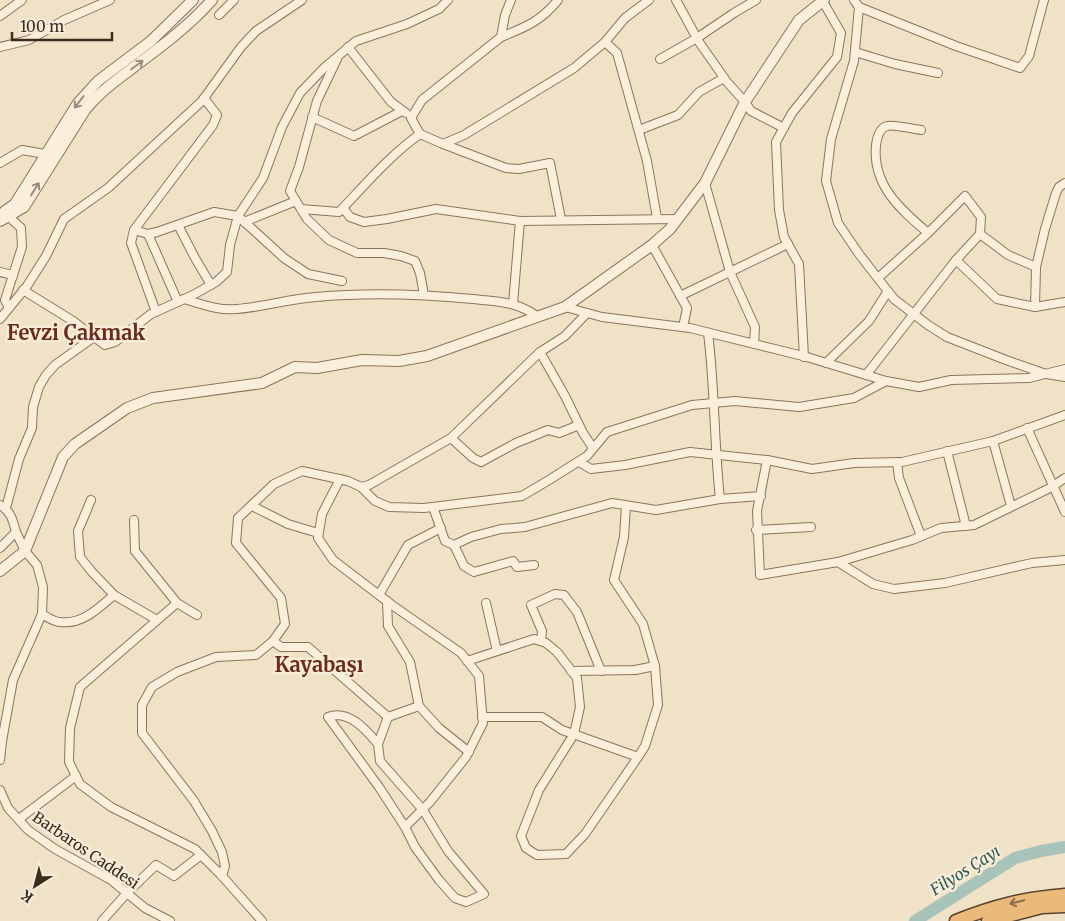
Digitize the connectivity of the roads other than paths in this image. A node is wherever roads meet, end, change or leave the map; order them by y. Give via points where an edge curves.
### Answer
1 (22, 0) edge
2 (110, 0) edge
3 (193, 0) edge
4 (212, 0) edge
5 (234, 0) edge
6 (302, 0) edge
7 (448, 0) edge
8 (511, 0) edge
9 (558, 0) edge
10 (649, 0) edge
11 (676, 0) edge
12 (756, 0) edge
13 (823, 0) edge
14 (854, 0) edge
15 (1044, 0) edge
16 (859, 7) junction
17 (219, 15) dead end
18 (0, 16) edge
19 (501, 37) junction
20 (697, 38) junction
21 (605, 42) junction
22 (0, 46) edge
23 (348, 47) junction
24 (855, 52) junction
25 (339, 55) junction
26 (660, 59) dead end
27 (938, 72) dead end
28 (724, 78) junction
29 (204, 98) junction
30 (745, 102) junction
31 (402, 111) junction
32 (312, 117) junction
33 (411, 118) junction
34 (784, 128) junction
35 (638, 130) junction
36 (921, 130) dead end
37 (420, 134) junction
38 (444, 144) junction
39 (45, 154) junction
40 (0, 163) edge
41 (705, 183) junction
42 (1065, 183) edge
43 (296, 201) junction
44 (343, 208) junction
45 (301, 209) junction
46 (2, 215) edge
47 (658, 218) junction
48 (241, 219) junction
49 (561, 219) junction
50 (678, 219) junction
51 (520, 221) junction
52 (178, 225) junction
53 (134, 230) junction
54 (928, 233) junction
55 (148, 234) junction
56 (980, 234) junction
57 (788, 244) junction
58 (652, 246) junction
59 (956, 260) junction
60 (1036, 267) junction
61 (0, 272) edge
62 (730, 272) junction
63 (13, 275) junction
64 (878, 278) junction
65 (342, 281) dead end
66 (211, 285) junction
67 (23, 290) junction
68 (888, 291) junction
69 (424, 295) junction
70 (680, 296) junction
71 (181, 301) junction
72 (1065, 302) edge
73 (513, 304) junction
74 (565, 307) junction
75 (1035, 307) junction
76 (8, 308) junction
77 (156, 312) junction
78 (587, 313) junction
79 (913, 314) junction
80 (538, 317) junction
81 (0, 319) edge
82 (683, 327) junction
83 (708, 333) junction
84 (94, 336) junction
85 (754, 344) junction
86 (540, 352) junction
87 (804, 357) junction
88 (826, 363) junction
89 (1065, 369) edge
90 (1046, 374) junction
91 (866, 375) junction
92 (1065, 378) edge
93 (886, 381) junction
94 (715, 403) junction
95 (1065, 415) edge
96 (579, 425) junction
97 (1027, 428) junction
98 (451, 438) junction
99 (993, 441) junction
100 (594, 448) junction
101 (947, 452) junction
102 (716, 455) junction
103 (767, 460) junction
104 (579, 462) junction
105 (897, 462) junction
106 (1065, 478) edge
107 (340, 479) junction
108 (1053, 486) junction
109 (361, 488) junction
110 (761, 496) junction
111 (720, 499) junction
112 (91, 500) dead end
113 (3, 506) edge
114 (252, 506) junction
115 (626, 506) junction
116 (1011, 506) junction
117 (433, 507) junction
118 (1065, 512) edge
119 (134, 520) dead end
120 (966, 526) junction
121 (810, 527) dead end
122 (441, 528) junction
123 (756, 530) junction
124 (16, 532) junction
125 (318, 533) junction
126 (921, 536) junction
127 (454, 545) junction
128 (0, 548) edge
129 (25, 551) junction
130 (1065, 560) edge
131 (838, 562) junction
132 (534, 565) dead end
133 (0, 571) edge
134 (114, 595) junction
135 (379, 595) junction
136 (387, 601) junction
137 (177, 603) junction
138 (486, 603) dead end
139 (42, 614) junction
140 (197, 615) dead end
141 (157, 620) junction
142 (540, 641) junction
143 (273, 642) junction
144 (497, 651) junction
145 (467, 661) junction
146 (655, 666) junction
147 (571, 671) junction
148 (601, 671) junction
149 (419, 706) junction
150 (388, 717) junction
151 (482, 717) junction
152 (574, 734) junction
153 (378, 744) junction
154 (469, 752) junction
155 (638, 757) junction
156 (0, 760) edge
157 (380, 761) junction
158 (367, 770) junction
159 (76, 776) junction
160 (0, 790) edge
161 (423, 810) junction
162 (19, 819) junction
163 (405, 827) junction
164 (201, 855) junction
165 (222, 876) junction
166 (127, 893) junction
167 (1065, 895) edge
168 (1065, 906) edge
169 (102, 921) edge
170 (169, 921) edge
171 (262, 921) edge
172 (956, 921) edge
173 (988, 921) edge

1 - 18 street
2 - 22 street via 29,40
3 -> 39 street via 151,41 98,81 78,104
46 -> 4 street via 24,207 95,96 173,36
5 - 17 street
6 - 29 street via 256,31
7 - 23 street via 439,10 356,41
8 - 19 street
9 - 19 street via 532,25
10 - 21 street via 624,18
11 - 20 street
12 - 20 street
13 - 30 street via 799,20
13 - 34 street via 842,33 836,57
14 - 16 street
15 - 16 street via 1029,56 1020,68
16 - 24 street
19 - 33 street via 422,100
20 - 26 street
20 - 28 street
21 - 35 street via 617,53
21 - 38 street via 574,68
23 - 25 street
23 - 31 street via 391,102
24 - 27 street
24 - 64 street via 831,139 826,181 838,223
25 - 32 street
25 - 48 street via 300,93 282,127 263,178
28 - 30 street
28 - 35 street via 699,92 678,115
29 - 53 street via 217,115 213,126
29 - 67 street via 108,188 64,219 46,256
30 - 34 street via 751,111
30 - 41 street
31 - 32 street via 354,136
31 - 33 street
32 - 43 street via 290,192
33 - 37 street
34 - 57 street via 776,142 779,210
35 - 47 street
36 - 54 street via 884,127 877,140 876,158 879,175 889,196
37 - 38 street
37 - 44 street via 385,164
38 - 49 street via 506,168 550,163
39 - 40 street via 22,150
39 - 46 street via 15,204
41 - 50 street
41 - 62 street
42 - 60 street via 1056,193
43 - 45 street
43 - 48 street
44 - 45 street via 339,212
44 - 51 street via 350,217 364,222 436,209
45 - 69 street via 329,240 357,253 384,253 415,261
46 - 63 street via 20,228 22,247
47 - 49 street
47 - 50 street
48 - 52 street via 214,212
48 - 65 street via 284,258 308,274
48 - 66 street via 230,245 227,272
49 - 51 street
50 - 58 street
51 - 73 street
52 - 55 street
52 - 66 street
53 - 55 street
53 - 77 street via 131,243
54 - 56 street via 965,196 981,217
54 - 64 street
55 - 71 street
56 - 59 street
56 - 60 street via 1008,255
57 - 62 street
57 - 87 street via 799,264
58 - 70 street
58 - 74 street
59 - 75 street via 997,299
59 - 79 street
60 - 75 street
61 - 63 street
62 - 70 street
62 - 85 street via 755,327
63 - 76 street via 5,300
64 - 68 street
66 - 71 street
67 - 76 street
67 - 84 street
68 - 79 street
68 - 88 street via 870,321
69 - 71 street via 317,297 235,310
69 - 73 street
70 - 82 street via 687,308
71 - 77 street
72 - 75 street
73 - 80 street
74 - 78 street
74 - 80 street
76 - 81 street
77 - 84 street via 115,342 105,345
78 - 82 street
78 - 86 street via 565,336
79 - 90 street via 947,337
79 - 91 street
80 - 129 street via 427,356 399,361 362,360 317,368 295,367 254,385 169,395 133,405 76,444 63,457
82 - 83 street
83 - 85 street
83 - 94 street
84 - 113 street via 55,365 39,387 33,407 32,428
85 - 87 street
86 - 96 street
86 - 98 street
87 - 88 street
88 - 91 street
89 - 90 street
90 - 92 street
90 - 93 street via 1029,378 951,380 920,387
91 - 93 street
93 - 94 street via 854,398 799,407 735,401
94 - 100 street via 692,404 607,432
94 - 102 street
95 - 97 street
96 - 98 street via 559,433 548,430 481,462
96 - 100 street
97 - 99 street
97 - 108 street
98 - 109 street
99 - 101 street
99 - 116 street
100 - 104 street
101 - 105 street
101 - 120 street
102 - 103 street
102 - 104 street via 690,452 591,468
102 - 111 street
103 - 105 street via 812,469 854,463
103 - 110 street
104 - 117 street via 522,496
105 - 126 street via 899,478
106 - 108 street
107 - 109 street
107 - 114 street via 302,471 274,484
107 - 125 street via 322,514
108 - 116 street
108 - 118 street
109 - 117 street via 375,501 389,507
110 - 111 street
110 - 123 street
111 - 115 street via 656,510
112 - 134 street via 78,531 80,557
113 - 124 street via 13,519
114 - 125 street via 288,524
114 - 143 street via 238,518 236,543 281,598 285,624
115 - 127 street via 612,504 571,513 525,527 471,537
115 - 146 street via 624,537 614,580 643,624
116 - 120 street
117 - 122 street
119 - 137 street via 135,551
120 - 126 street via 941,528
121 - 123 street
122 - 127 street via 445,541
122 - 135 street via 408,545
123 - 131 street via 760,575
124 - 128 street
124 - 129 street
125 - 135 street via 333,560
126 - 131 street
127 - 132 street via 464,566 474,572 513,561 517,566
129 - 133 street
129 - 139 street via 37,564 43,587
130 - 131 street via 1032,563 945,583 894,589 873,584
134 - 139 street via 94,613 76,622 59,622
134 - 141 street
135 - 136 street
136 - 145 street via 461,653
136 - 149 street via 388,626 410,662
137 - 140 street
137 - 141 street
138 - 144 street
139 - 156 street via 14,680
141 - 159 street via 80,687 70,728 70,762
142 - 144 street via 534,639
142 - 147 street via 557,652
142 - 148 street via 542,631 531,605 555,594 564,595 577,612
143 - 150 street via 281,647 308,647
143 - 165 street via 256,655 216,657 177,672 152,687 142,705 142,733 194,801 212,831 222,852 225,866
144 - 145 street
145 - 151 street via 479,676
146 - 148 street
146 - 155 street via 658,705 645,746
147 - 148 street
147 - 152 street via 577,678 580,707
149 - 150 street
149 - 154 street via 439,728
150 - 153 street
151 - 152 street via 542,717
151 - 154 street via 483,723
152 - 155 street
152 - 155 street via 539,790 521,836 526,848 537,855 566,854 585,834
153 - 157 street
153 - 158 street via 356,722 341,716 328,717
154 - 161 street
157 - 158 street
157 - 161 street
158 - 163 street
159 - 162 street
159 - 164 street via 80,784 111,807
160 - 162 street, Barbaros Caddesi via 8,808
161 - 163 street
161 - 163 street via 448,851 484,894 466,902 456,898 415,847
162 - 166 street, Barbaros Caddesi via 28,830
164 - 165 street
164 - 166 street via 174,876 156,865
165 - 171 street
166 - 169 street
166 - 170 street, Barbaros Caddesi
167 -> 172 highway via 1035,897 985,909
168 - 173 highway via 1042,907

